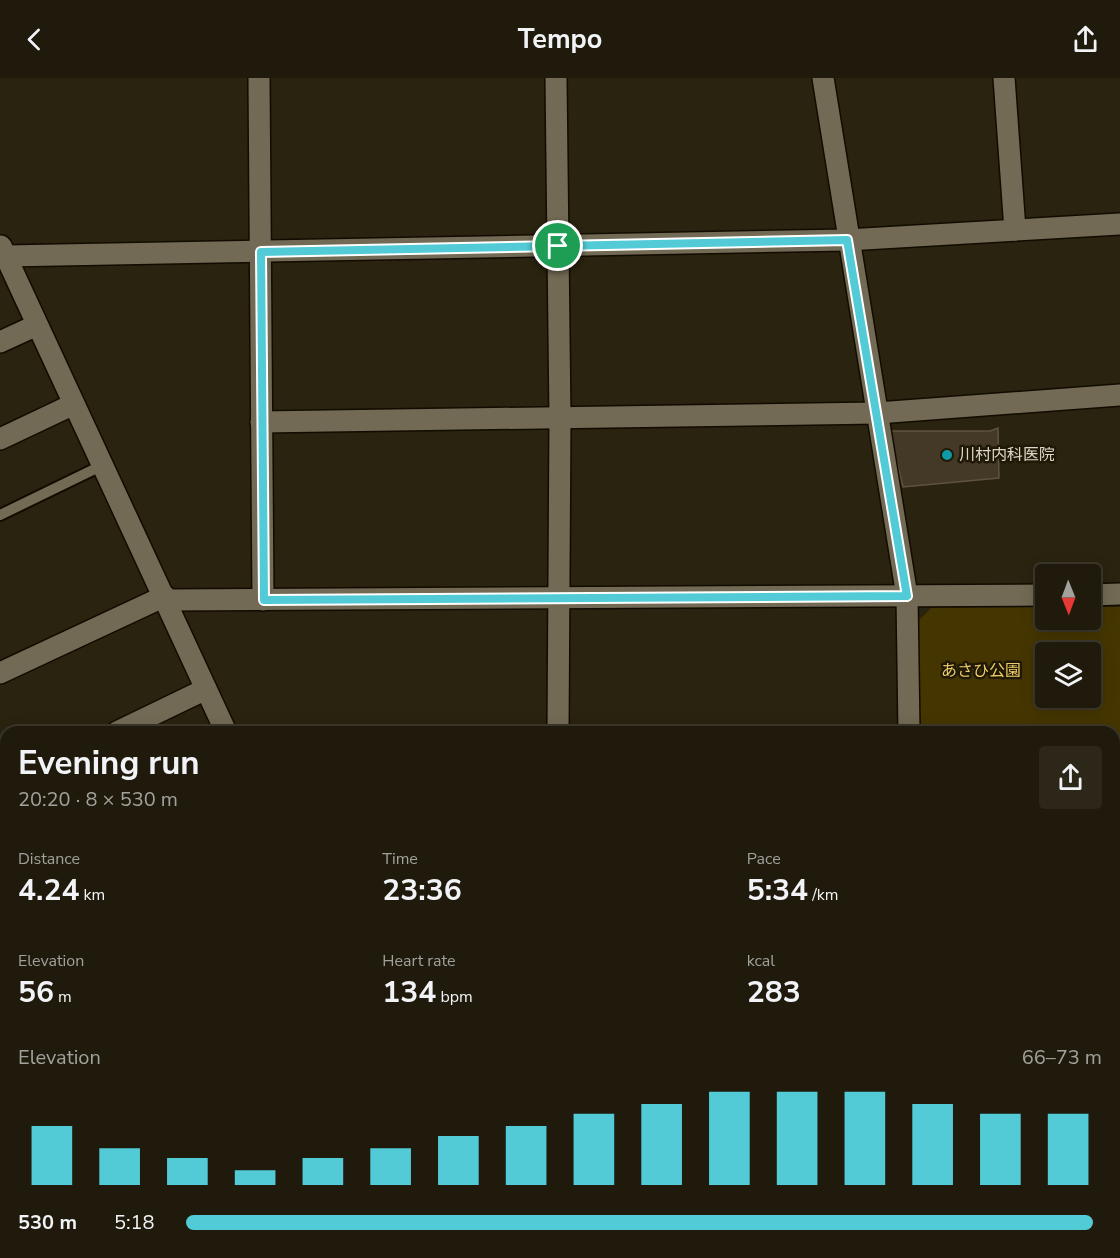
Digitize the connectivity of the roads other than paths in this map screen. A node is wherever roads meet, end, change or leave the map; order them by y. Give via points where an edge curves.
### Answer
1 (259, 78) edge
2 (556, 78) edge
3 (823, 78) edge
4 (1004, 78) edge
5 (1120, 224) edge
6 (1015, 230) junction
7 (847, 240) junction
8 (558, 246) junction
9 (3, 249) edge
10 (261, 252) junction
11 (8, 284) edge
12 (37, 325) junction
13 (0, 342) edge
14 (1120, 395) edge
15 (74, 404) junction
16 (877, 413) junction
17 (560, 418) junction
18 (261, 422) junction
19 (0, 439) edge
20 (103, 465) junction
21 (0, 514) edge
22 (1120, 594) edge
23 (1035, 595) edge
24 (1101, 595) edge
25 (907, 596) junction
26 (166, 598) junction
27 (560, 598) junction
28 (264, 600) junction
29 (0, 673) edge
30 (206, 689) junction
31 (129, 726) edge
32 (223, 726) edge
33 (558, 726) edge
34 (909, 726) edge

1 - 10 street
2 - 8 street
3 - 7 street
4 - 6 street
5 - 6 street
6 - 7 street
7 - 8 street
7 - 16 street
8 - 10 street
8 - 17 street
9 - 10 street
9 - 11 street
10 - 18 street
11 - 12 street
12 - 13 street
12 - 15 street
14 - 16 street
15 - 19 street
15 - 20 street
16 - 17 street
16 - 25 street
17 - 18 street
17 - 27 street
18 - 28 street
20 - 21 lane
20 - 26 street
22 - 24 street
23 - 25 street
25 - 27 street
25 - 34 street
26 - 28 street
26 - 29 street
26 - 30 street
27 - 28 street
27 - 33 street
30 - 31 street
30 - 32 street

